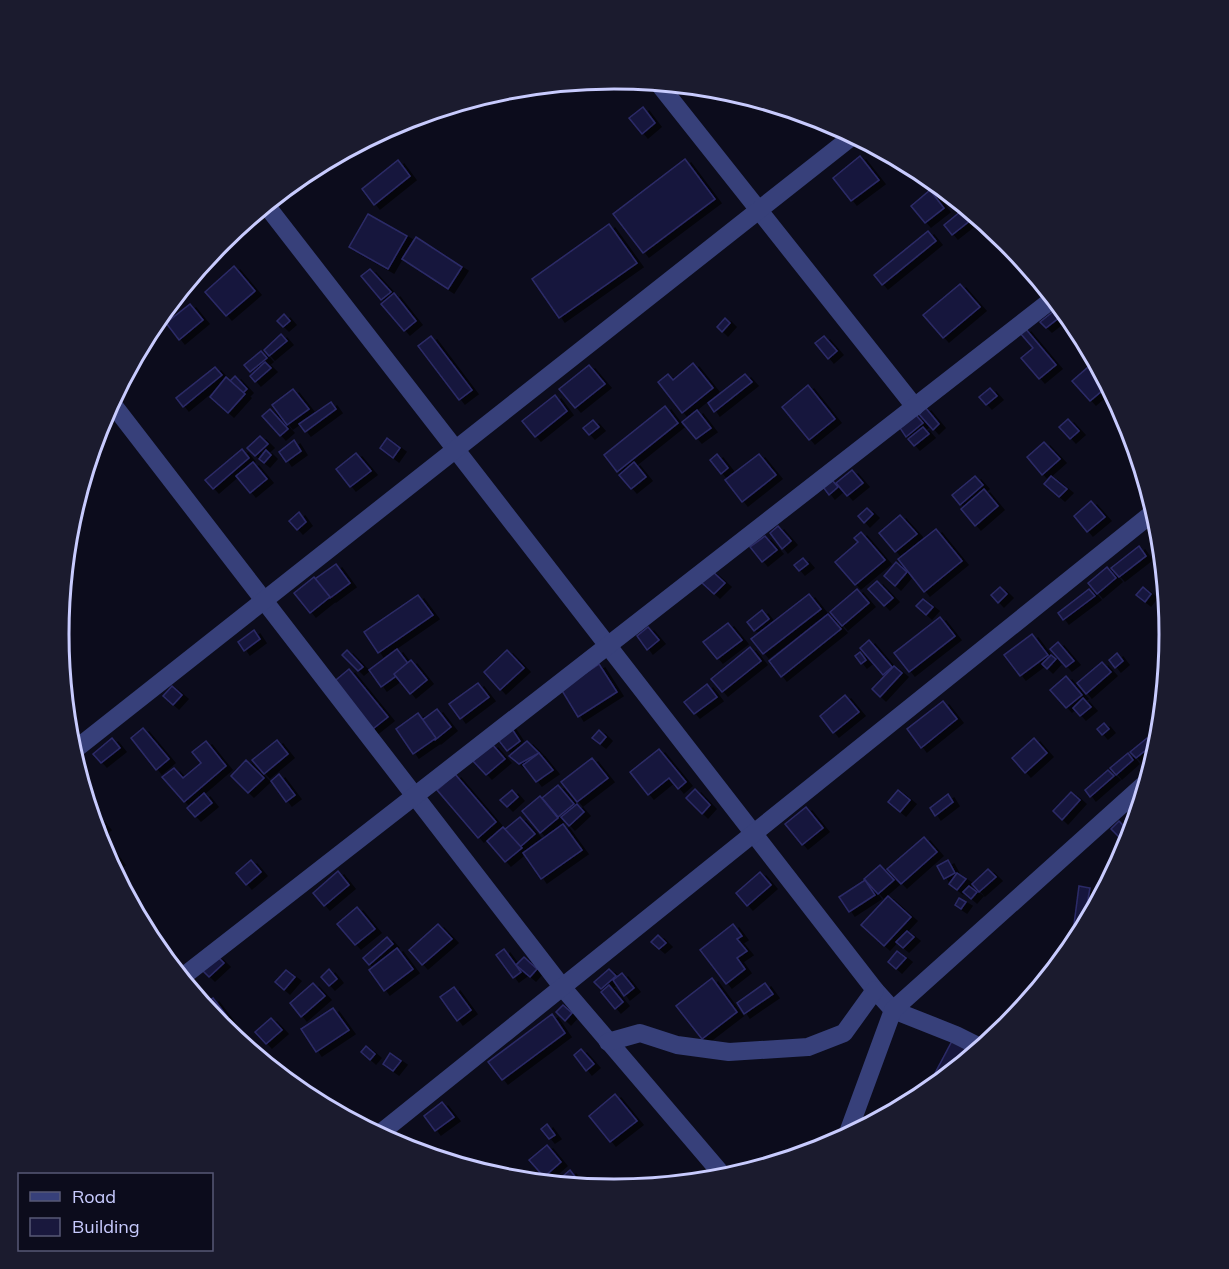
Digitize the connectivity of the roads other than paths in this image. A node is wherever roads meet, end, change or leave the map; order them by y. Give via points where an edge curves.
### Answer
1 (665, 92) edge
2 (846, 141) edge
3 (758, 209) junction
4 (271, 211) edge
5 (1048, 303) edge
6 (915, 407) junction
7 (118, 411) edge
8 (455, 449) junction
9 (1147, 517) edge
10 (264, 600) junction
11 (608, 646) junction
12 (80, 746) edge
13 (1136, 791) edge
14 (415, 796) junction
15 (754, 834) junction
16 (187, 973) edge
17 (563, 988) junction
18 (875, 990) junction
19 (893, 1010) junction
20 (608, 1042) junction
21 (975, 1044) edge
22 (850, 1126) edge
23 (385, 1129) edge
24 (719, 1170) edge

1 - 3 street
2 - 3 street
3 - 6 street
3 - 8 street
4 - 8 street
5 - 6 street
6 - 11 street
7 - 10 street
8 - 10 street
8 - 11 street
9 - 15 street
10 - 12 street
10 - 14 street
11 - 14 street
11 - 15 street
13 - 19 street
14 - 16 street
14 - 17 street
15 - 17 street
15 - 18 street
17 - 20 street
17 - 23 street
18 - 19 street
18 - 20 street via 844,1033 808,1047 729,1052 677,1045 640,1033
19 - 21 street
19 - 22 street
20 - 24 street

